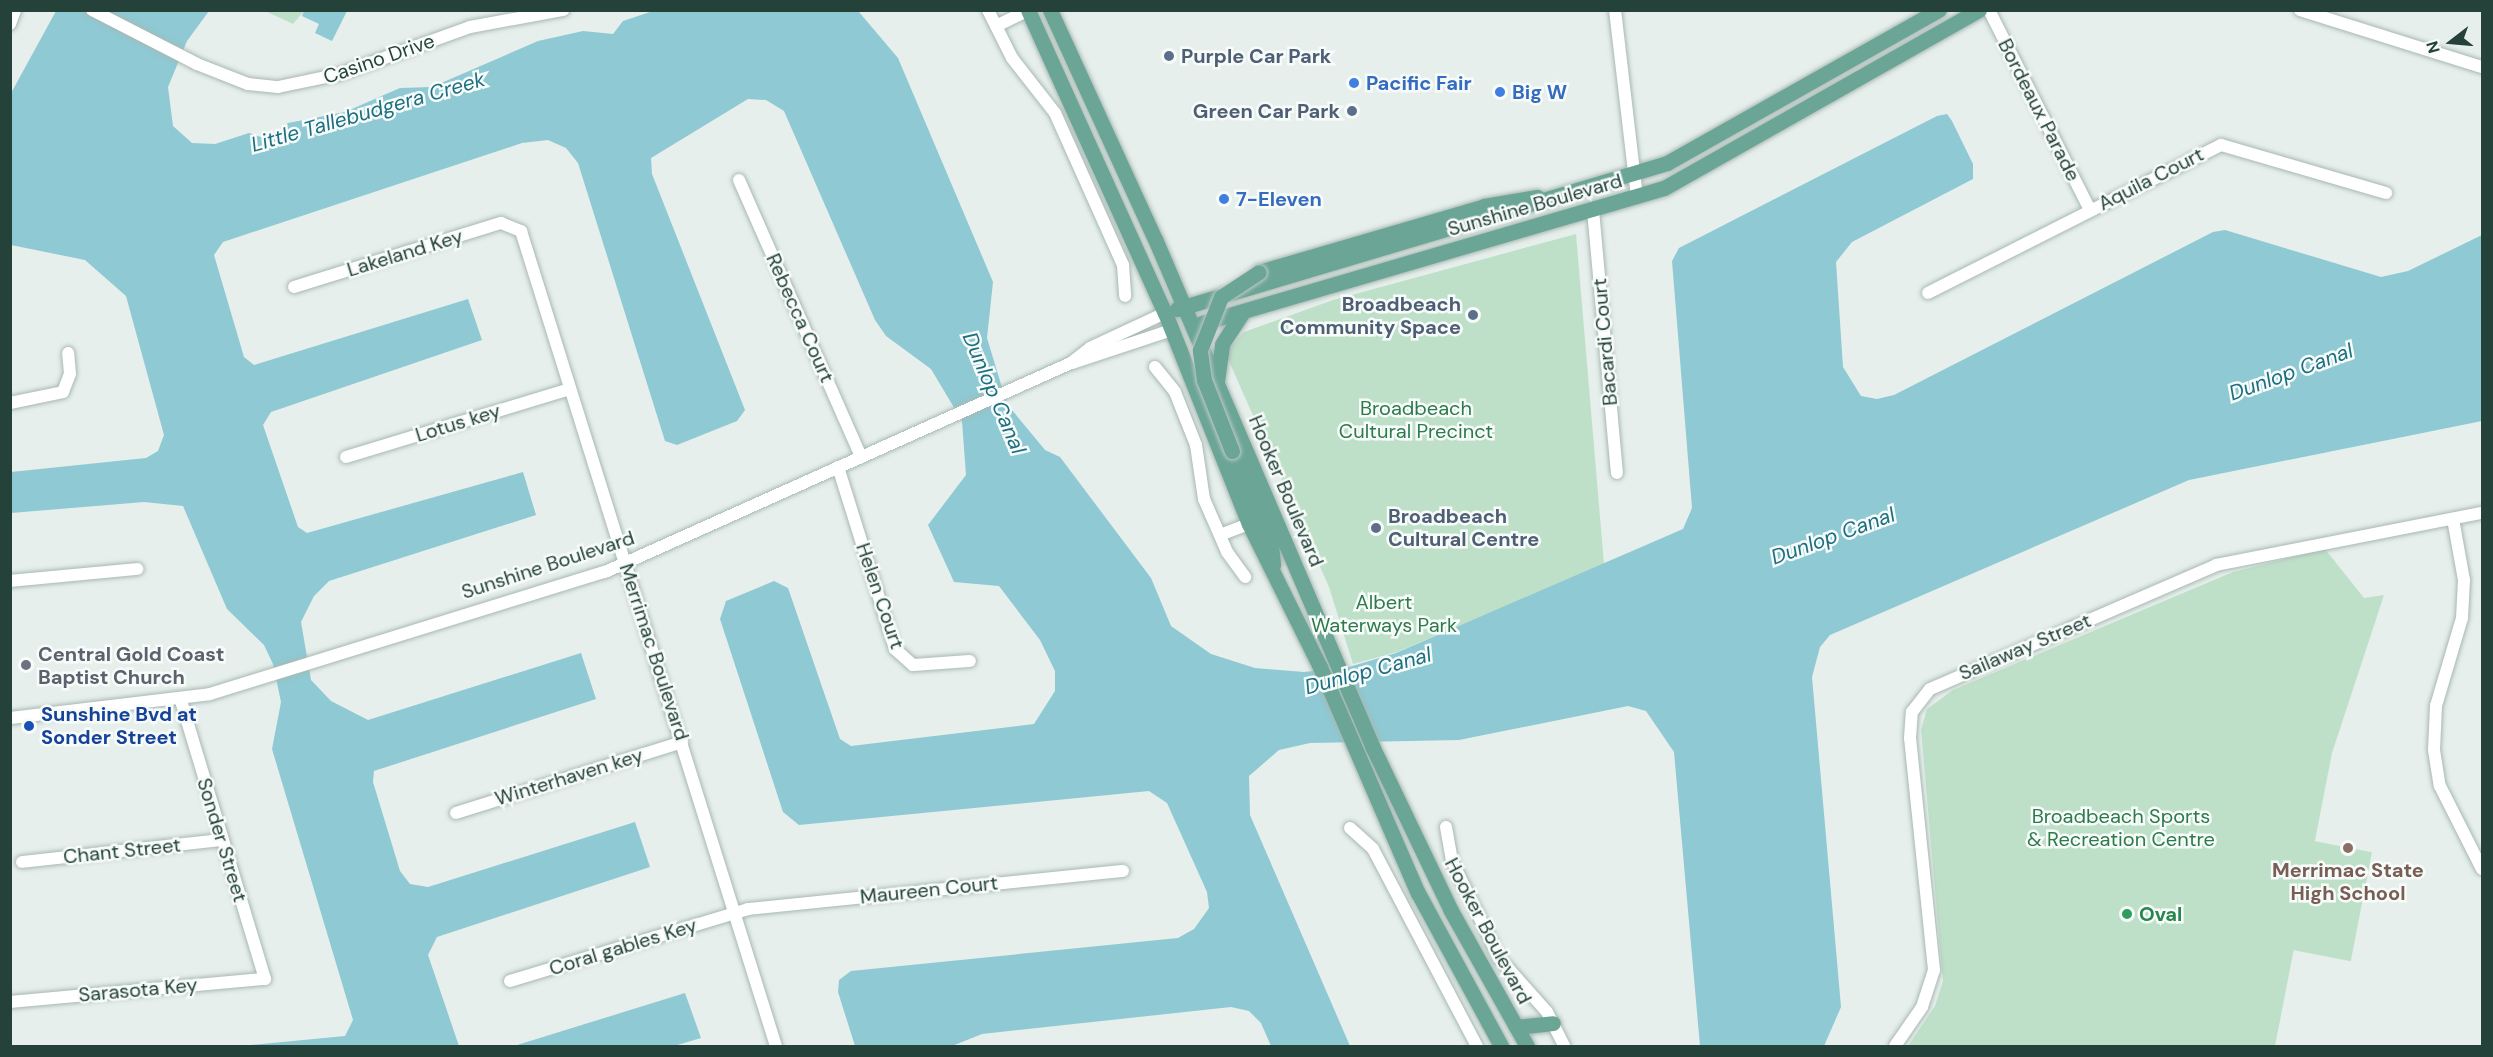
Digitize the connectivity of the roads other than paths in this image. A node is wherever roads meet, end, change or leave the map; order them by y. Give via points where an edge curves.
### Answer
1 (15, 10) edge
2 (92, 10) edge
3 (563, 10) edge
4 (988, 10) edge
5 (1050, 10) edge
6 (1615, 10) edge
7 (1939, 10) edge
8 (1979, 10) edge
9 (1989, 10) edge
10 (2300, 10) edge
11 (1028, 11) edge
12 (2341, 17) edge
13 (10, 24) edge
14 (996, 26) junction
15 (2482, 67) edge
16 (1632, 173) junction
17 (740, 180) dead end
18 (2386, 193) dead end
19 (1558, 197) junction
20 (1637, 197) junction
21 (1593, 210) junction
22 (2090, 210) junction
23 (516, 225) joint
24 (294, 287) dead end
25 (1928, 293) dead end
26 (1125, 296) dead end
27 (1184, 306) junction
28 (1244, 312) junction
29 (1166, 313) junction
30 (1192, 325) junction
31 (1172, 330) junction
32 (68, 353) dead end
33 (1071, 363) junction
34 (1155, 367) dead end
35 (1217, 381) junction
36 (570, 389) junction
37 (10, 403) edge
38 (861, 456) junction
39 (346, 457) dead end
40 (838, 467) junction
41 (1617, 473) dead end
42 (2482, 513) edge
43 (2453, 519) junction
44 (1249, 524) junction
45 (1220, 535) junction
46 (626, 564) junction
47 (137, 569) dead end
48 (1245, 577) dead end
49 (1275, 577) junction
50 (10, 581) edge
51 (970, 661) dead end
52 (181, 700) junction
53 (10, 718) edge
54 (682, 742) junction
55 (456, 813) dead end
56 (1446, 827) dead end
57 (1350, 828) dead end
58 (222, 840) junction
59 (22, 862) dead end
60 (2482, 869) edge
61 (1123, 871) dead end
62 (735, 912) junction
63 (265, 979) joint
64 (510, 981) dead end
65 (10, 1002) edge
66 (1553, 1023) junction
67 (1516, 1028) junction
68 (776, 1047) edge
69 (1477, 1047) edge
70 (1501, 1047) edge
71 (1527, 1047) edge
72 (1535, 1047) edge
73 (1564, 1047) edge
74 (1895, 1047) edge

1 - 13 street
2 - 3 street, Casino Drive via 197,64 248,84 294,86 470,27
4 - 14 street
5 - 27 main road, Hooker Boulevard
6 - 16 street
7 - 16 main road, Sunshine Boulevard via 1711,143
8 - 20 main road, Sunshine Boulevard via 1701,170
9 - 22 street, Bordeaux Parade
10 - 12 street
11 - 14 street
11 - 29 main road
12 - 15 street
14 - 26 street via 1012,58 1055,113 1123,265
16 - 19 main road, Sunshine Boulevard
16 - 20 street
17 - 38 street, Rebecca Court
18 - 22 street, Aquila Court via 2221,145
19 - 27 main road, Sunshine Boulevard
19 - 49 main road, bridge via 1507,200 1259,272 1221,297 1204,327 1200,360 1271,545
20 - 21 main road, Sunshine Boulevard
21 - 28 main road, Sunshine Boulevard
21 - 41 street, Bacardi Court
22 - 25 street, Aquila Court
23 - 24 street, Lakeland Key via 501,223
23 - 36 street, Merrimac Boulevard
27 - 29 main road, Sunshine Boulevard
27 - 30 main road, Hooker Boulevard
28 - 30 main road, Sunshine Boulevard
28 - 35 main road via 1222,344
29 - 31 main road
29 - 33 street, Sunshine Boulevard via 1090,348
30 - 31 main road, Sunshine Boulevard
30 - 35 main road, Hooker Boulevard
31 - 33 street, Sunshine Boulevard
31 - 44 main road
32 - 37 street via 70,374 63,392
33 - 38 street, Sunshine Boulevard
34 - 45 street via 1175,392 1194,437 1204,499
35 - 67 main road, Hooker Boulevard via 1373,748 1450,909
36 - 39 street, Lotus key
36 - 46 street, Merrimac Boulevard
38 - 40 street, Sunshine Boulevard
40 - 46 street, Sunshine Boulevard
40 - 51 street, Helen Court via 895,649 913,665
42 - 43 street, Sailaway Street
43 - 60 street via 2464,580 2462,618 2436,706 2434,750 2440,786
43 - 74 street, Sailaway Street via 2216,565 1930,689 1912,712 1910,738 1934,970 1922,1007
44 - 45 street
44 - 49 main road
45 - 48 street
46 - 52 street, Sunshine Boulevard
46 - 54 street, Merrimac Boulevard
47 - 50 street
49 - 70 main road via 1320,668 1418,893
52 - 53 street, Sunshine Boulevard
52 - 58 street, Sonder Street
54 - 55 street, Winterhaven key
54 - 62 street, Merrimac Boulevard
56 - 66 street, Hooker Boulevard via 1452,861 1499,958
57 - 69 street via 1373,849
58 - 59 street, Chant Street
58 - 63 street, Sonder Street
61 - 62 street, Maureen Court
62 - 64 street, Coral gables Key
62 - 68 street, Merrimac Boulevard
63 - 65 street, Sarasota Key
66 - 67 main road
66 - 72 main road
66 - 73 street, Hooker Boulevard
67 - 71 main road, Hooker Boulevard

